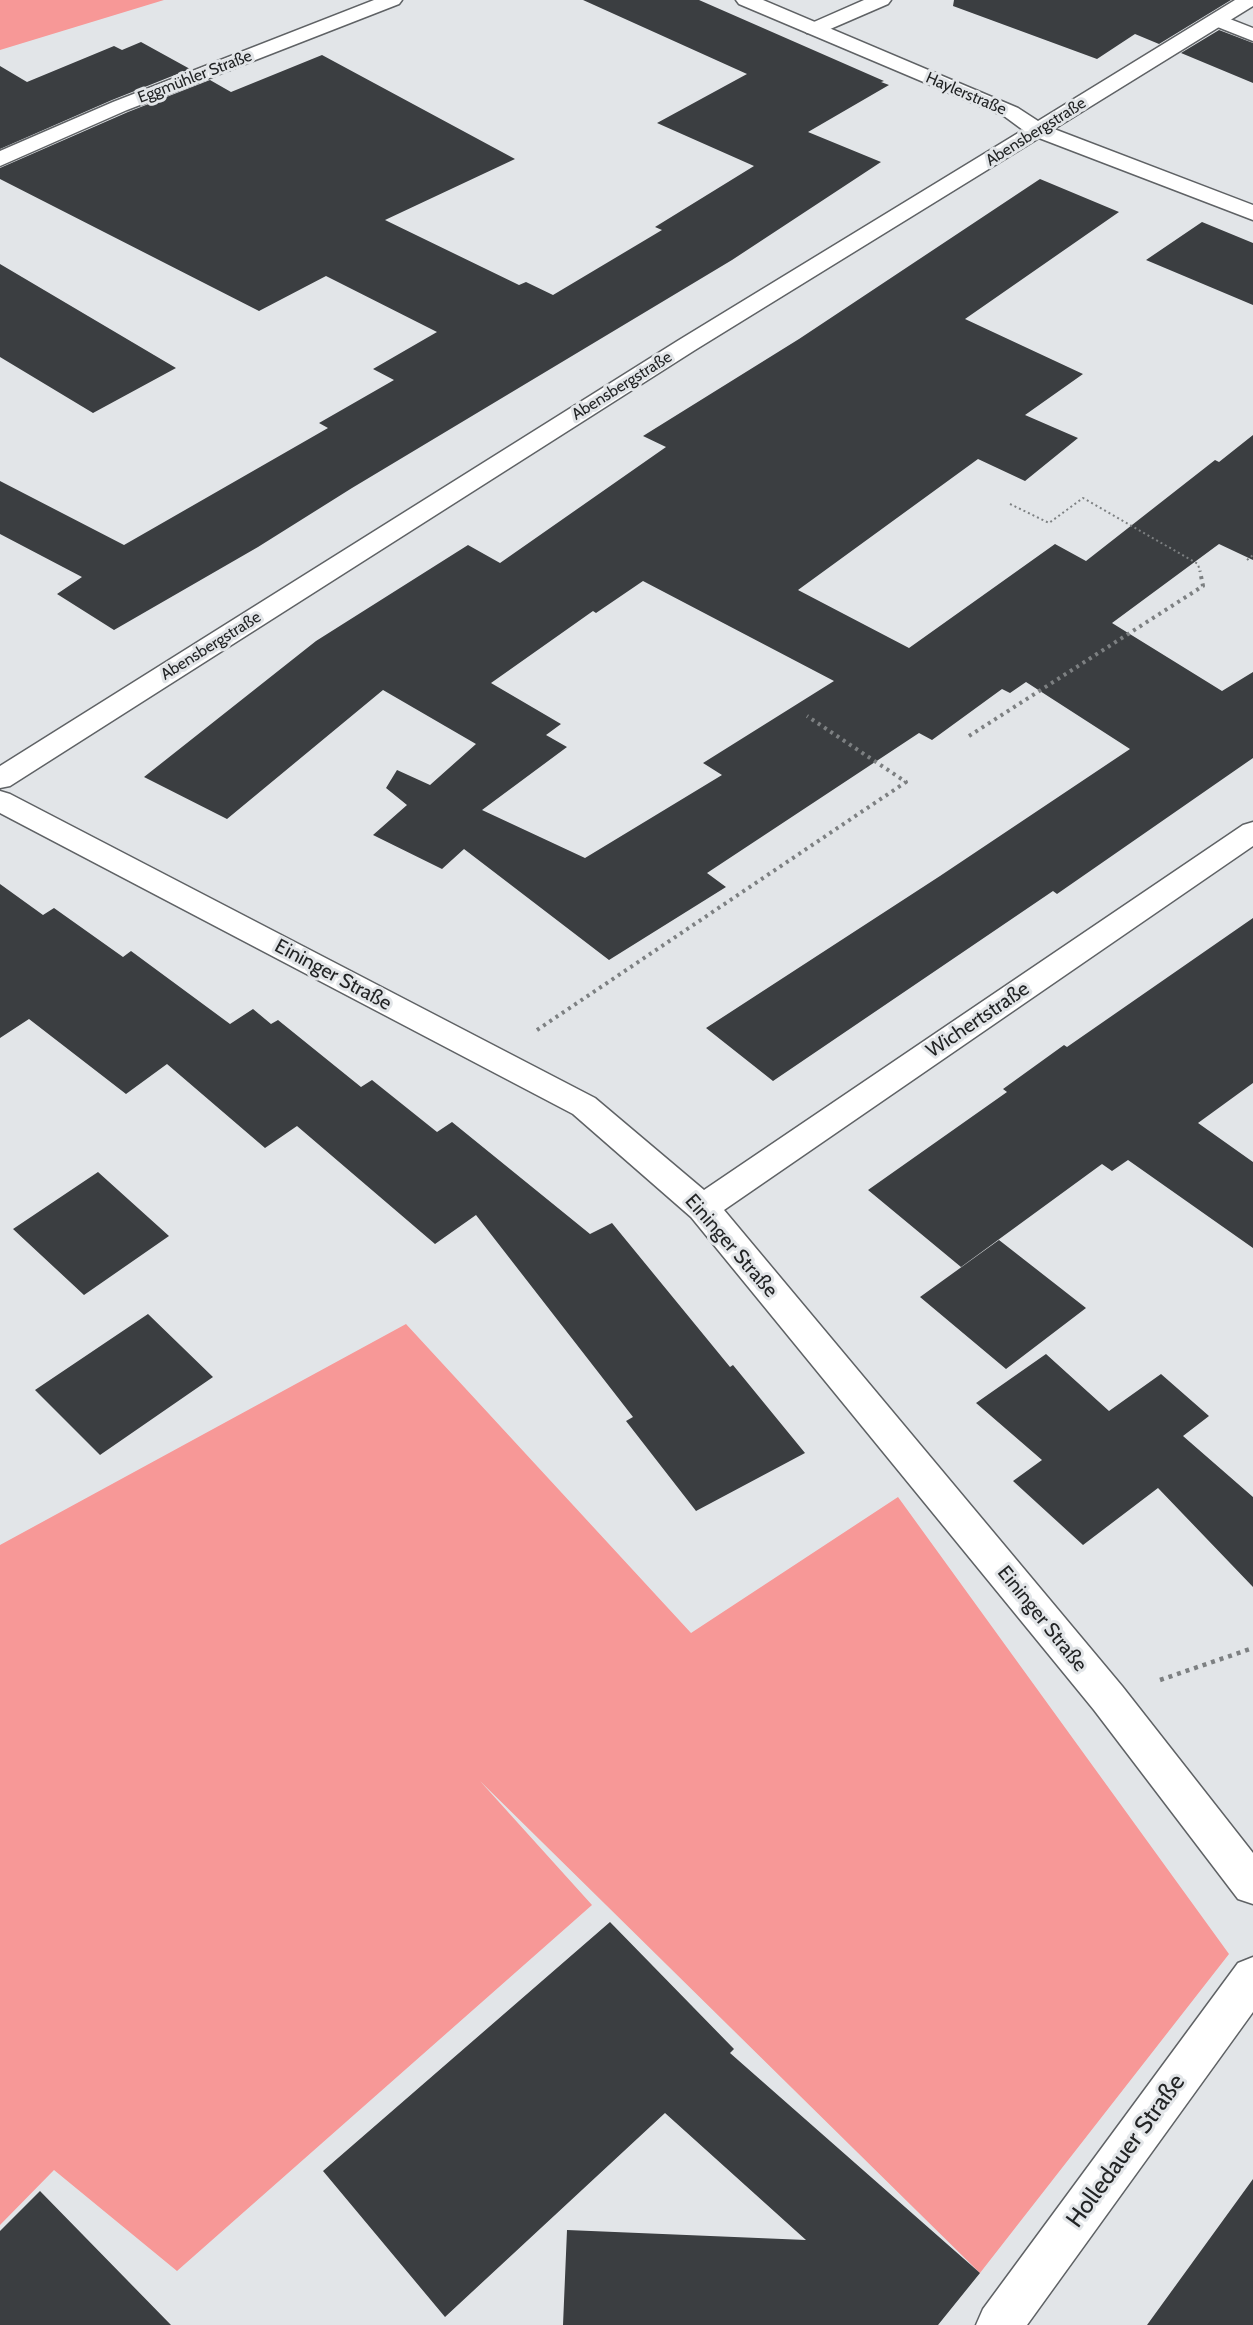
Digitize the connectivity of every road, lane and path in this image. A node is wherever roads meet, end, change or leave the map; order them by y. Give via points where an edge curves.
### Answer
1 (392, 0) edge
2 (746, 0) edge
3 (842, 0) edge
4 (881, 0) edge
5 (1240, 13) edge
6 (804, 25) junction
7 (1253, 34) edge
8 (1039, 131) junction
9 (0, 159) edge
10 (1253, 213) edge
11 (1010, 504) dead end
12 (1253, 555) edge
13 (1247, 560) dead end
14 (807, 716) dead end
15 (969, 736) dead end
16 (0, 779) edge
17 (0, 801) edge
18 (1253, 832) edge
19 (494, 1059) junction
20 (703, 1208) junction
21 (1253, 1648) edge
22 (1108, 1698) junction
23 (1253, 1885) edge
24 (1253, 1977) edge
25 (999, 2325) edge

1 - 9 street, Eggmühler Straße via 131,102
2 - 6 street, Haylerstraße
3 - 6 street
4 - 6 street
5 - 7 street
5 - 8 street, Abensbergstraße
6 - 8 street, Haylerstraße via 1011,112
8 - 10 street, Haylerstraße
8 - 16 street, Abensbergstraße via 687,345
11 - 15 path via 1049,523 1083,498 1198,564 1203,586
12 - 13 path
14 - 19 path via 906,782
17 - 19 street, Eininger Straße
18 - 20 street, Wichertstraße
19 - 20 street, Eininger Straße via 584,1106
20 - 22 street, Eininger Straße
21 - 22 path
22 - 23 street, Eininger Straße
24 - 25 street, Holledauer Straße

